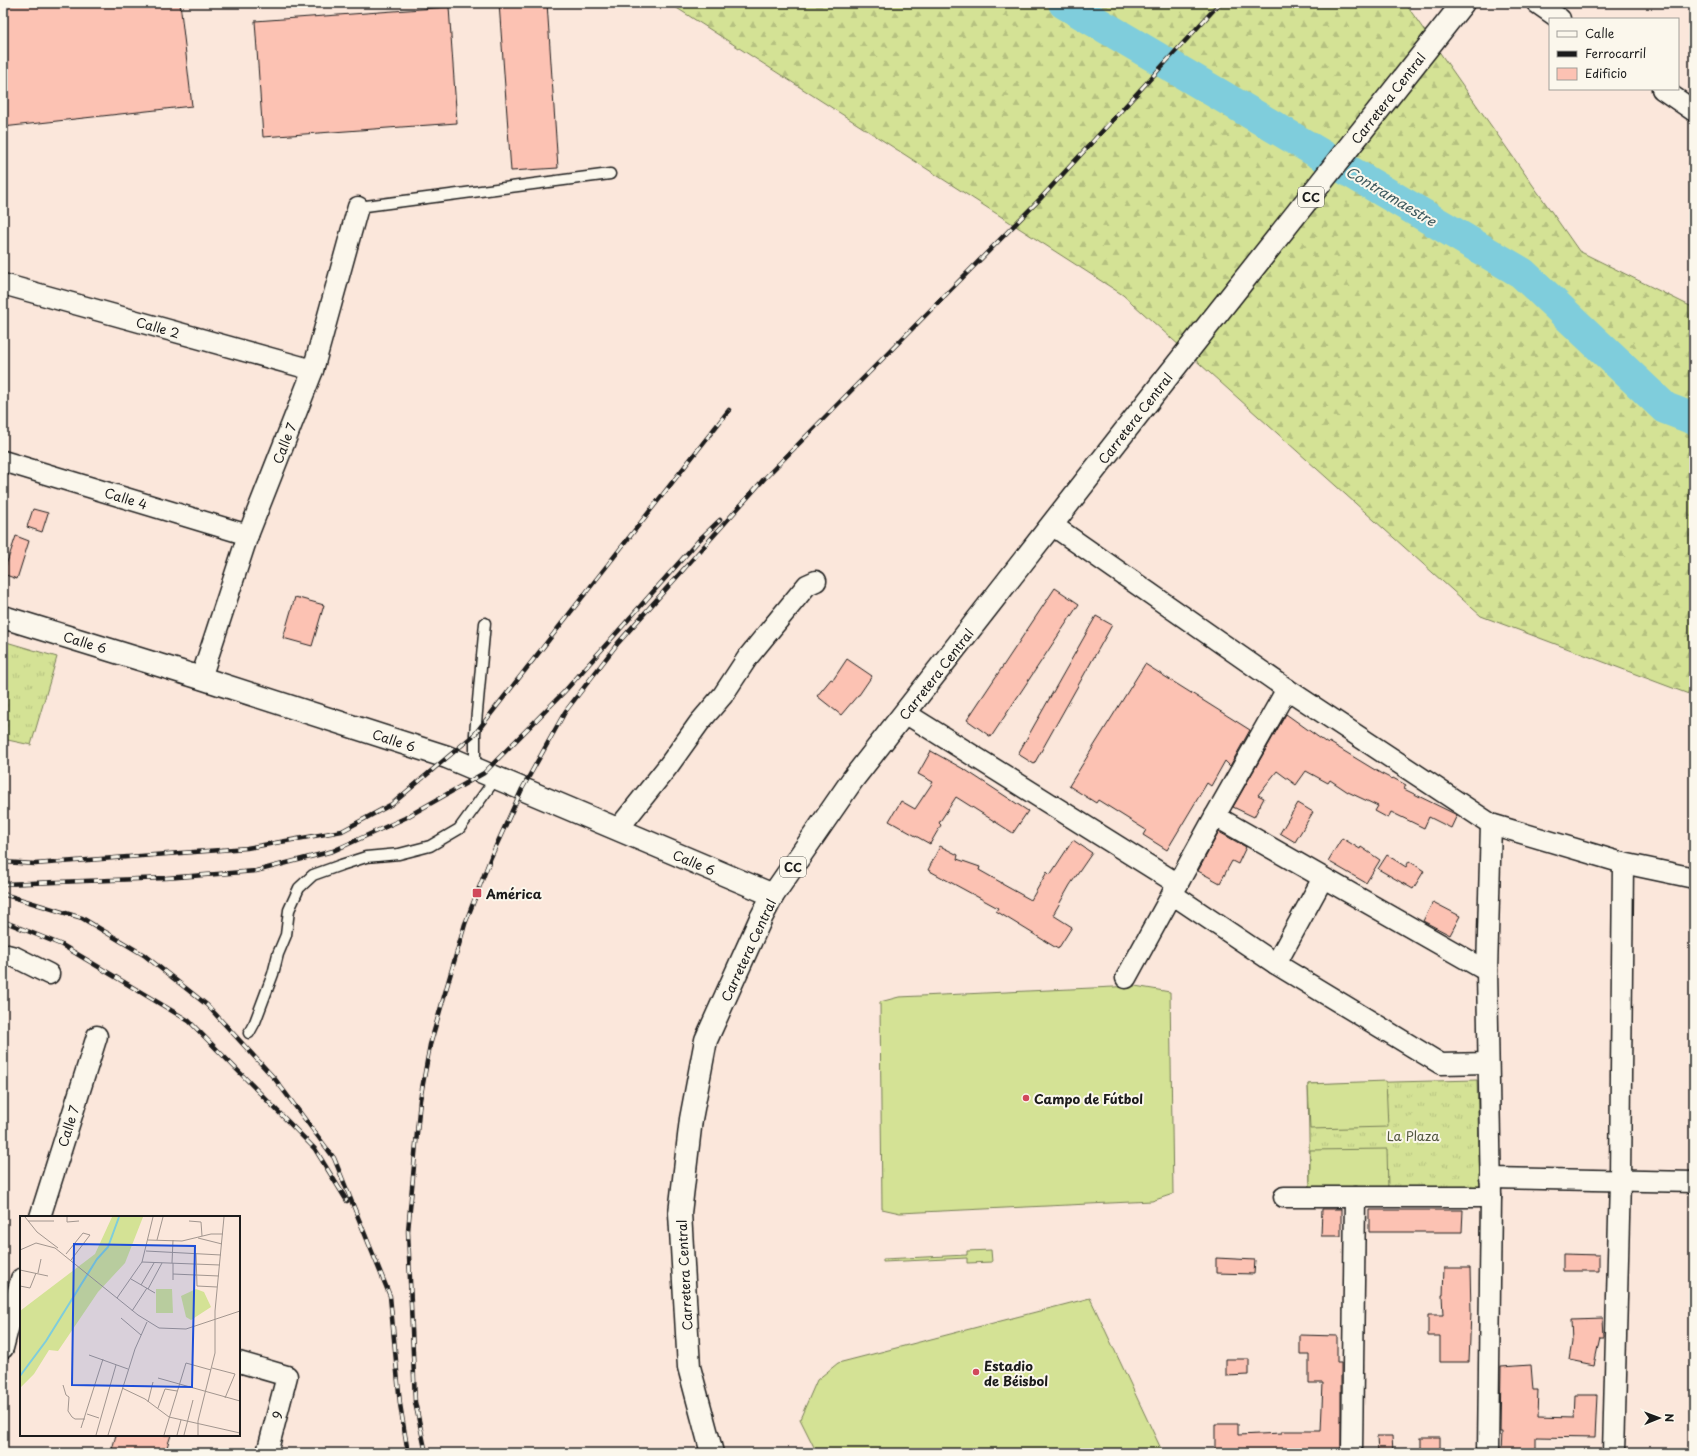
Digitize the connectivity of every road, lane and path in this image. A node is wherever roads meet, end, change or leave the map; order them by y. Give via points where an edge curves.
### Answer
1 (1537, 3) edge
2 (1460, 8) edge
3 (1559, 18) edge
4 (1663, 90) edge
5 (1694, 112) edge
6 (610, 174) dead end
7 (358, 207) joint
8 (3, 284) edge
9 (313, 370) junction
10 (3, 461) edge
11 (1052, 526) junction
12 (248, 535) junction
13 (816, 581) dead end
14 (3, 617) edge
15 (485, 623) dead end
16 (201, 678) junction
17 (1287, 689) junction
18 (905, 713) junction
19 (475, 769) junction
20 (496, 778) junction
21 (1215, 816) junction
22 (1491, 824) junction
23 (618, 829) junction
24 (1623, 863) junction
25 (1323, 878) junction
26 (1694, 878) edge
27 (1175, 889) junction
28 (773, 895) junction
29 (3, 954) edge
30 (1276, 964) junction
31 (1487, 971) junction
32 (49, 974) dead end
33 (1126, 978) dead end
34 (248, 1033) dead end
35 (97, 1036) dead end
36 (1488, 1062) junction
37 (1620, 1180) junction
38 (1694, 1182) edge
39 (1490, 1188) junction
40 (1284, 1197) dead end
41 (1355, 1197) junction
42 (40, 1216) edge
43 (15, 1289) edge
44 (3, 1348) edge
45 (240, 1362) edge
46 (267, 1453) edge
47 (712, 1453) edge
48 (1352, 1453) edge
49 (1488, 1453) edge
50 (1613, 1453) edge

1 - 3 street
2 - 11 main road, Carretera Central / CC
4 - 5 street
6 - 7 lane
7 - 9 street, Calle 7
8 - 9 street, Calle 2
9 - 12 street, Calle 7
10 - 12 street, Calle 4
11 - 17 street
11 - 18 main road, Carretera Central / CC
12 - 16 street, Calle 7
13 - 23 street via 807,586 748,657 723,695
14 - 16 main road, Calle 6
15 - 19 lane via 475,734
16 - 19 main road, Calle 6
17 - 21 street
17 - 22 street
18 - 27 street
18 - 28 main road, Carretera Central / CC via 853,779
19 - 20 main road, Calle 6
20 - 23 main road, Calle 6
20 - 34 lane via 459,828 430,846 399,854 366,857 341,865 313,875 299,888 289,910 286,936 273,974 255,1022
21 - 25 street
21 - 27 street
22 - 24 street
22 - 31 street
23 - 28 main road, Calle 6
24 - 26 street
24 - 37 street
25 - 30 street
25 - 31 street
27 - 30 street
27 - 33 street
28 - 47 main road, Carretera Central / CC via 706,1040 691,1119 680,1213 689,1367
29 - 32 street
30 - 36 street via 1441,1064
31 - 36 street
35 - 42 street, Calle 7
36 - 39 street
37 - 38 street
37 - 39 street
37 - 50 street
39 - 41 street
39 - 49 street
40 - 41 street
41 - 48 street
43 - 44 street
45 - 46 street, 9 via 287,1376

